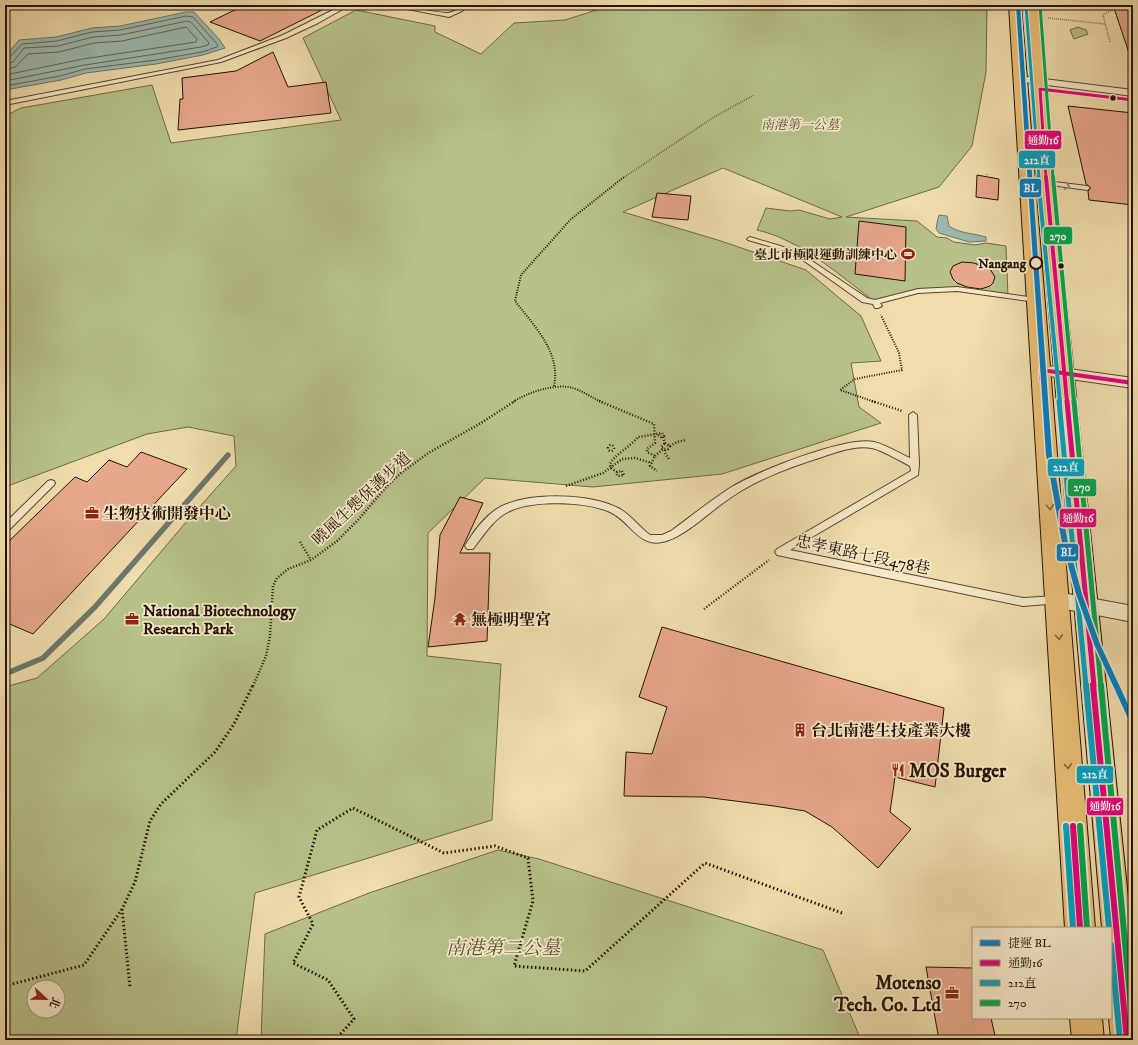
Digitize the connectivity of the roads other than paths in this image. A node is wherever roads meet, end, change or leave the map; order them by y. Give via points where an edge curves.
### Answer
1 (348, 5) edge
2 (390, 5) edge
3 (467, 5) edge
4 (1015, 5) edge
5 (1033, 5) edge
6 (1020, 83) junction
7 (1040, 85) junction
8 (1133, 92) edge
9 (1133, 100) edge
10 (5, 103) edge
11 (1046, 183) junction
12 (1087, 188) dead end
13 (750, 239) dead end
14 (1036, 300) junction
15 (1052, 372) junction
16 (1133, 383) edge
17 (913, 415) road end
18 (915, 464) junction
19 (50, 483) dead end
20 (5, 529) edge
21 (470, 546) dead end
22 (1057, 600) junction
23 (1086, 606) junction
24 (1133, 614) edge
25 (1080, 927) edge
26 (1086, 1019) edge
27 (1088, 1040) edge
28 (1127, 1040) edge

1 - 10 lane via 285,37 219,61
2 - 3 lane via 449,15
4 - 6 main road
5 - 7 main road
6 - 7 street
6 - 14 main road
7 - 8 street
7 - 9 street
7 - 11 main road
11 -> 12 lane
11 - 15 main road
13 - 14 lane via 795,252 865,300 877,304 918,290 957,289
14 - 15 main road
15 - 16 street
15 -> 22 main road
15 - 23 main road
17 - 18 lane
18 - 21 lane via 873,445 852,445 837,449 766,474 734,490 674,534 655,541 645,537 617,511 597,504 561,500 519,503 503,510 489,522
18 - 22 lane, 忠孝東路七段478巷 via 915,473 780,552 1023,602
19 - 20 lane
22 - 23 street
22 -> 25 main road
23 - 24 street
23 - 28 main road
26 - 27 main road

